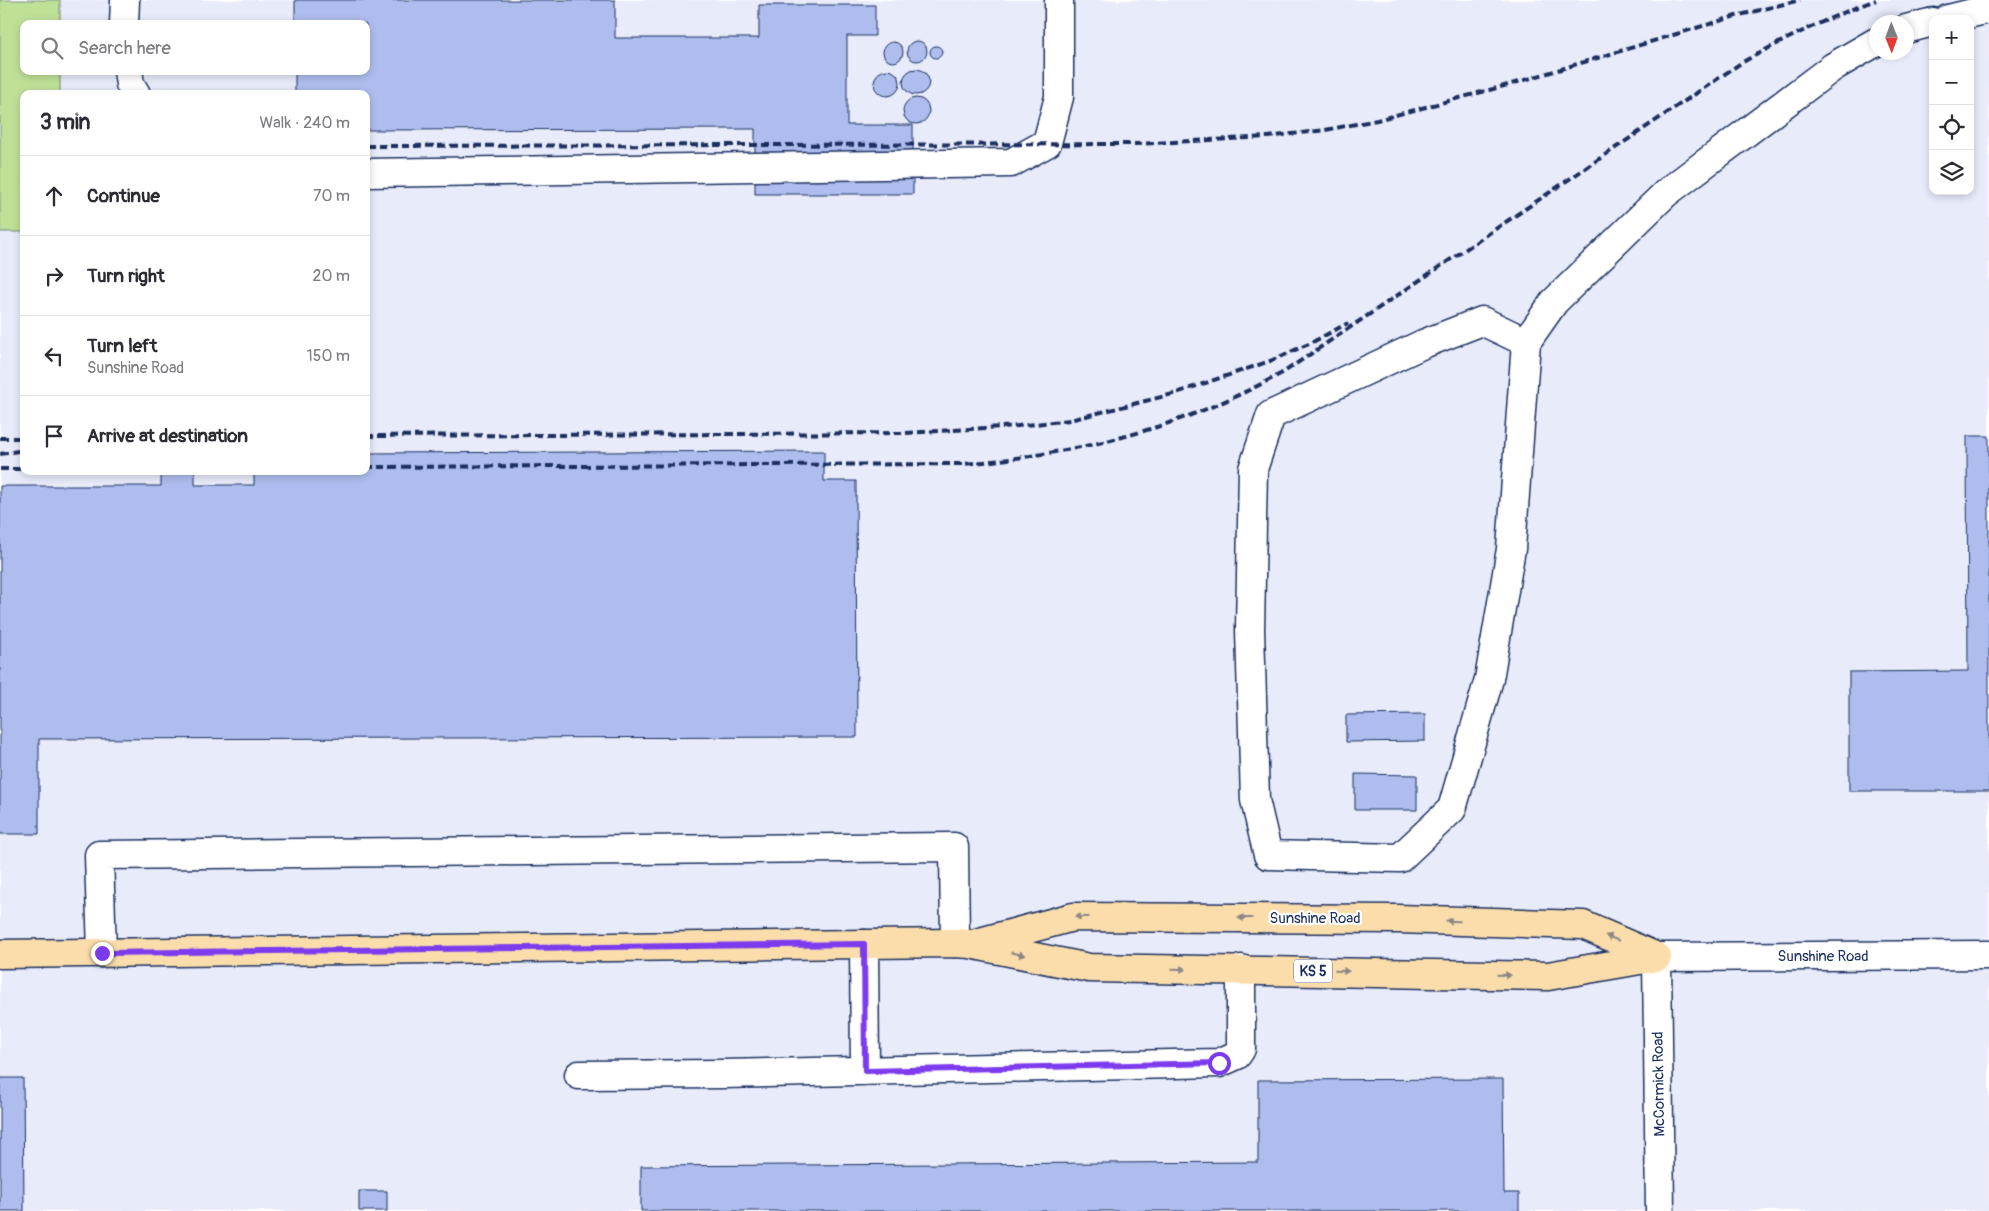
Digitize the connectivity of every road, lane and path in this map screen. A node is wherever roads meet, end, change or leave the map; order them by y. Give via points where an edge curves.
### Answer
1 (125, 0) edge
2 (1059, 0) edge
3 (1989, 9) edge
4 (1964, 15) edge
5 (124, 20) edge
6 (1929, 23) edge
7 (1914, 27) edge
8 (1869, 46) edge
9 (129, 75) edge
10 (134, 90) edge
11 (370, 173) edge
12 (1526, 342) junction
13 (864, 944) junction
14 (962, 944) junction
15 (102, 953) junction
16 (0, 954) edge
17 (1989, 954) edge
18 (1657, 957) junction
19 (1240, 969) junction
20 (865, 1071) junction
21 (579, 1075) dead end
22 (1660, 1211) edge

1 - 5 street
2 - 11 street via 1059,97 1047,143 1011,163
3 - 4 street
6 - 7 street
8 - 12 street via 1833,67 1666,193 1554,302
9 - 10 street
12 - 12 street via 1510,549 1489,678 1452,809 1400,858 1268,855 1254,800 1250,630 1253,469 1271,416 1423,344 1482,321
13 - 14 main road, Sunshine Road / KS 5
13 - 15 main road, Sunshine Road / KS 5
13 - 20 street
14 - 15 street via 954,846 99,855
18 -> 14 main road, Sunshine Road / KS 5 via 1583,925 1398,919 1073,917
14 -> 19 main road, Sunshine Road / KS 5 via 1089,968
15 - 16 main road, Sunshine Road / KS 5
17 - 18 street, Sunshine Road
19 -> 18 main road, Sunshine Road / KS 5 via 1548,976
18 - 22 street, McCormick Road
19 - 20 street via 1240,1049 1237,1055 1219,1063
20 - 21 street

